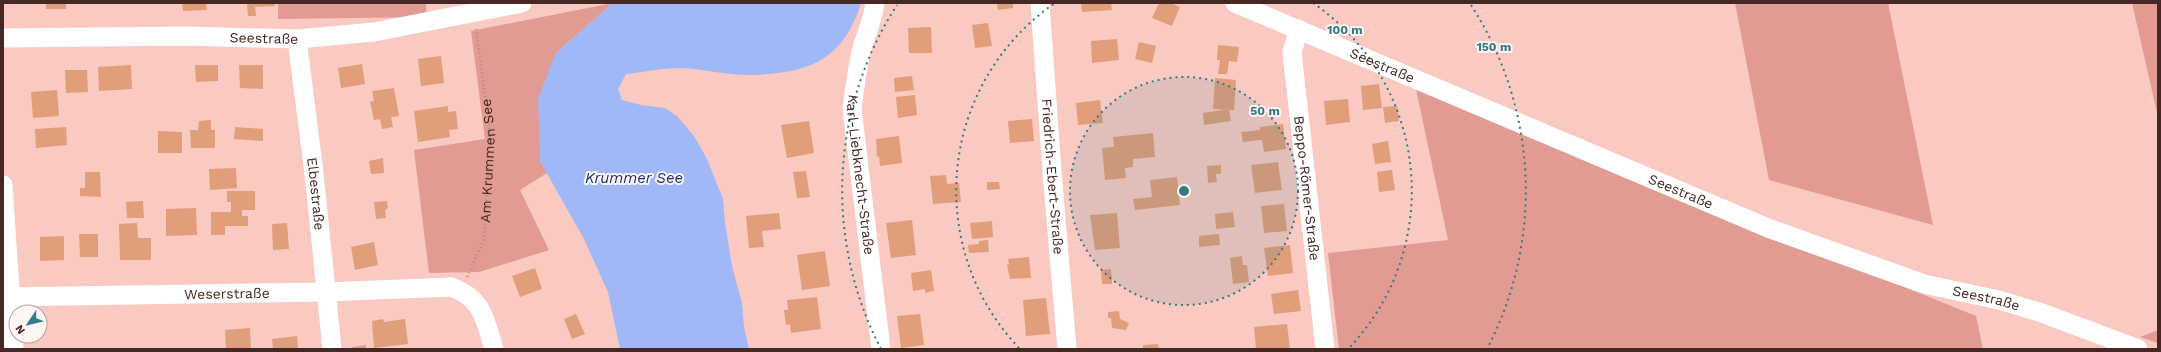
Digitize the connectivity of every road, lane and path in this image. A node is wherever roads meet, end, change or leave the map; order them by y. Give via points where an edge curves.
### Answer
1 (522, 3) edge
2 (876, 3) edge
3 (1040, 3) edge
4 (1235, 3) edge
5 (476, 26) dead end
6 (1299, 28) junction
7 (3, 38) edge
8 (297, 39) junction
9 (3, 185) edge
10 (456, 288) junction
11 (325, 292) junction
12 (6, 297) edge
13 (2116, 346) edge
14 (14, 349) edge
15 (332, 349) edge
16 (494, 349) edge
17 (881, 349) edge
18 (1067, 349) edge
19 (1325, 349) edge
20 (2138, 349) edge

1 - 8 street, Seestraße via 374,32
2 - 17 street, Karl-Liebknecht-Straße via 856,76 852,109
3 - 18 street, Friedrich-Ebert-Straße
4 - 6 street, Seestraße
5 - 10 path, Am Krummen See via 490,133 484,239 473,265
6 - 13 street, Seestraße via 1768,228 1924,284 1999,300 2042,313
6 - 19 street, Beppo-Römer-Straße via 1292,52
7 - 8 street, Seestraße via 187,36
8 - 11 street, Elbestraße via 314,173
9 - 12 street
10 - 11 street, Weserstraße
10 - 16 street via 477,303
11 - 12 street, Weserstraße
11 - 15 street, Elbestraße
12 - 14 street
13 - 20 street, Seestraße

